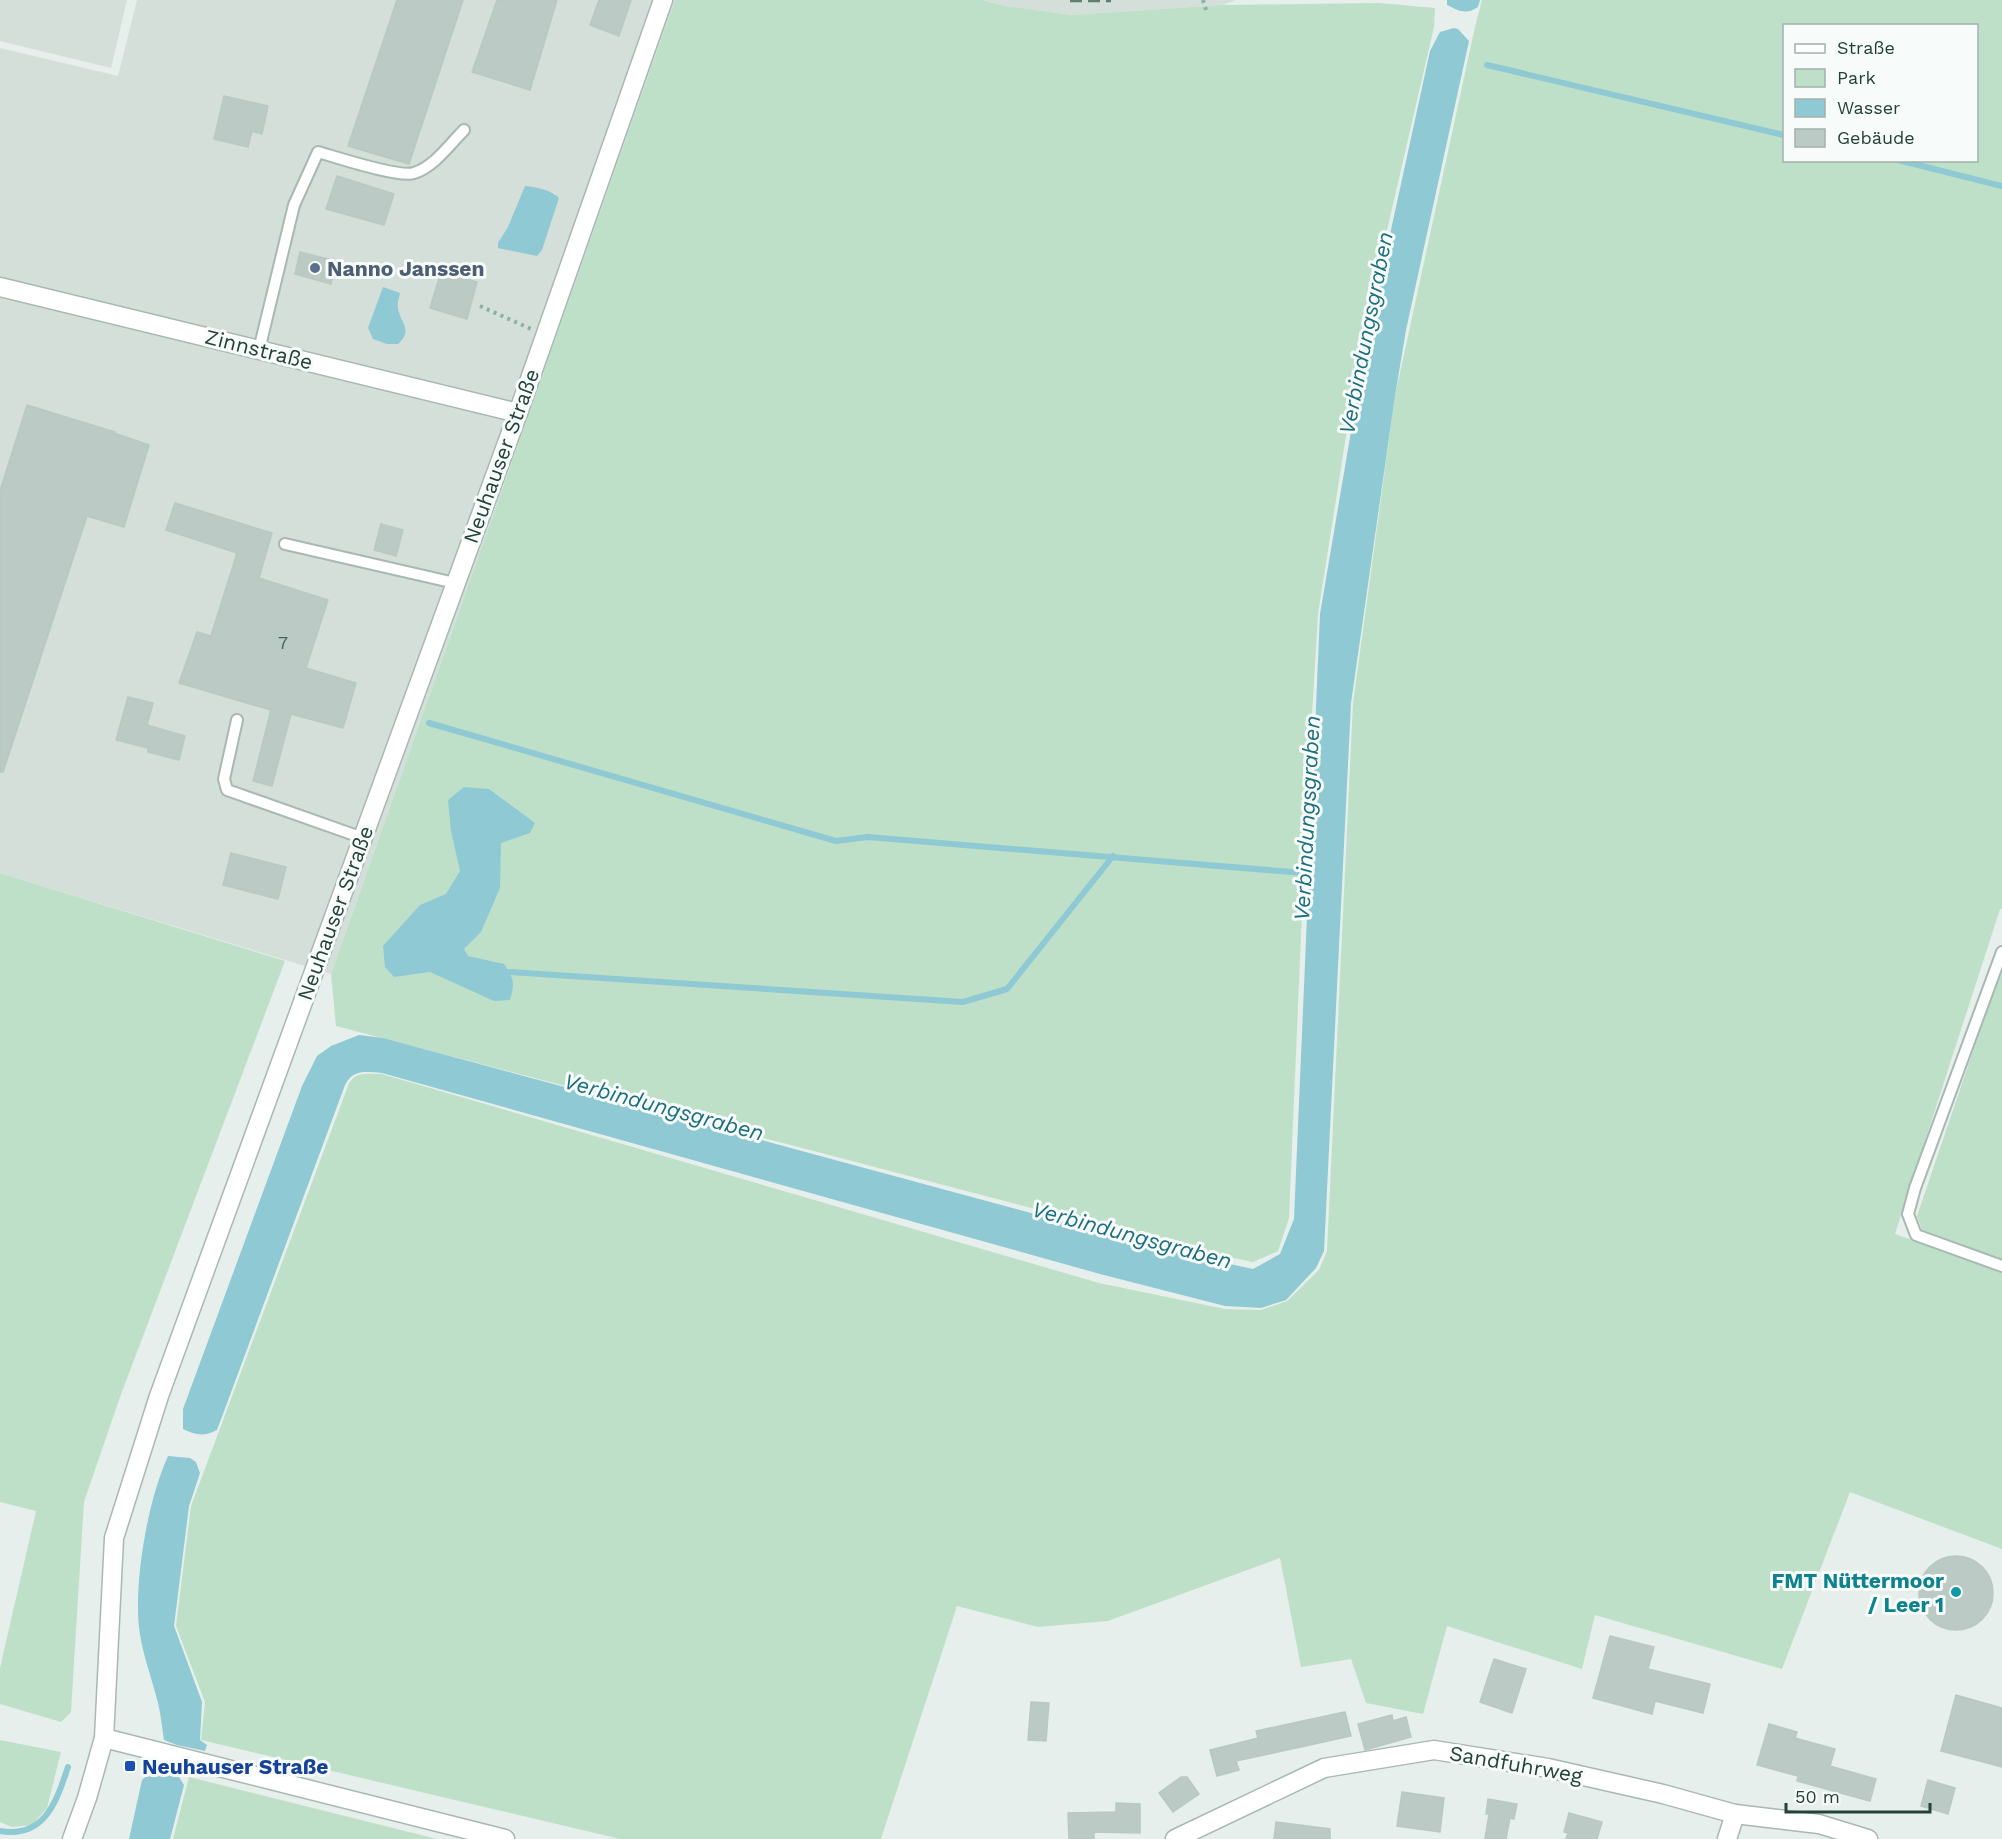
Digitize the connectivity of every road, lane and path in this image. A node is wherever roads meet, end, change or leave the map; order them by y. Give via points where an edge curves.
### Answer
1 (663, 0) edge
2 (1203, 0) edge
3 (1206, 10) dead end
4 (464, 130) dead end
5 (0, 287) edge
6 (480, 306) dead end
7 (545, 336) junction
8 (260, 350) junction
9 (518, 413) junction
10 (285, 544) dead end
11 (455, 583) junction
12 (237, 720) dead end
13 (363, 838) junction
14 (2002, 952) edge
15 (2002, 1266) edge
16 (104, 1738) junction
17 (1735, 1814) junction
18 (72, 1839) edge
19 (505, 1839) edge
20 (1175, 1839) edge
21 (1727, 1839) edge
22 (1868, 1839) edge

1 - 7 street, Neuhauser Straße
2 - 3 path
4 - 8 lane via 414,174 399,174 318,152 294,205
5 - 8 street, Zinnstraße
6 - 7 path
7 - 9 street, Neuhauser Straße
8 - 9 street, Zinnstraße
9 - 11 street, Neuhauser Straße
10 - 11 lane
11 - 13 street, Neuhauser Straße
12 - 13 lane via 224,779 227,790
13 - 16 street, Neuhauser Straße via 159,1396 114,1538
14 - 15 lane via 1908,1214 1916,1235
16 - 18 street, Neuhauser Straße
16 - 19 street
17 - 20 street, Sandfuhrweg via 1548,1768 1434,1750 1324,1768
17 - 21 street
17 - 22 street, Sandfuhrweg via 1819,1824

